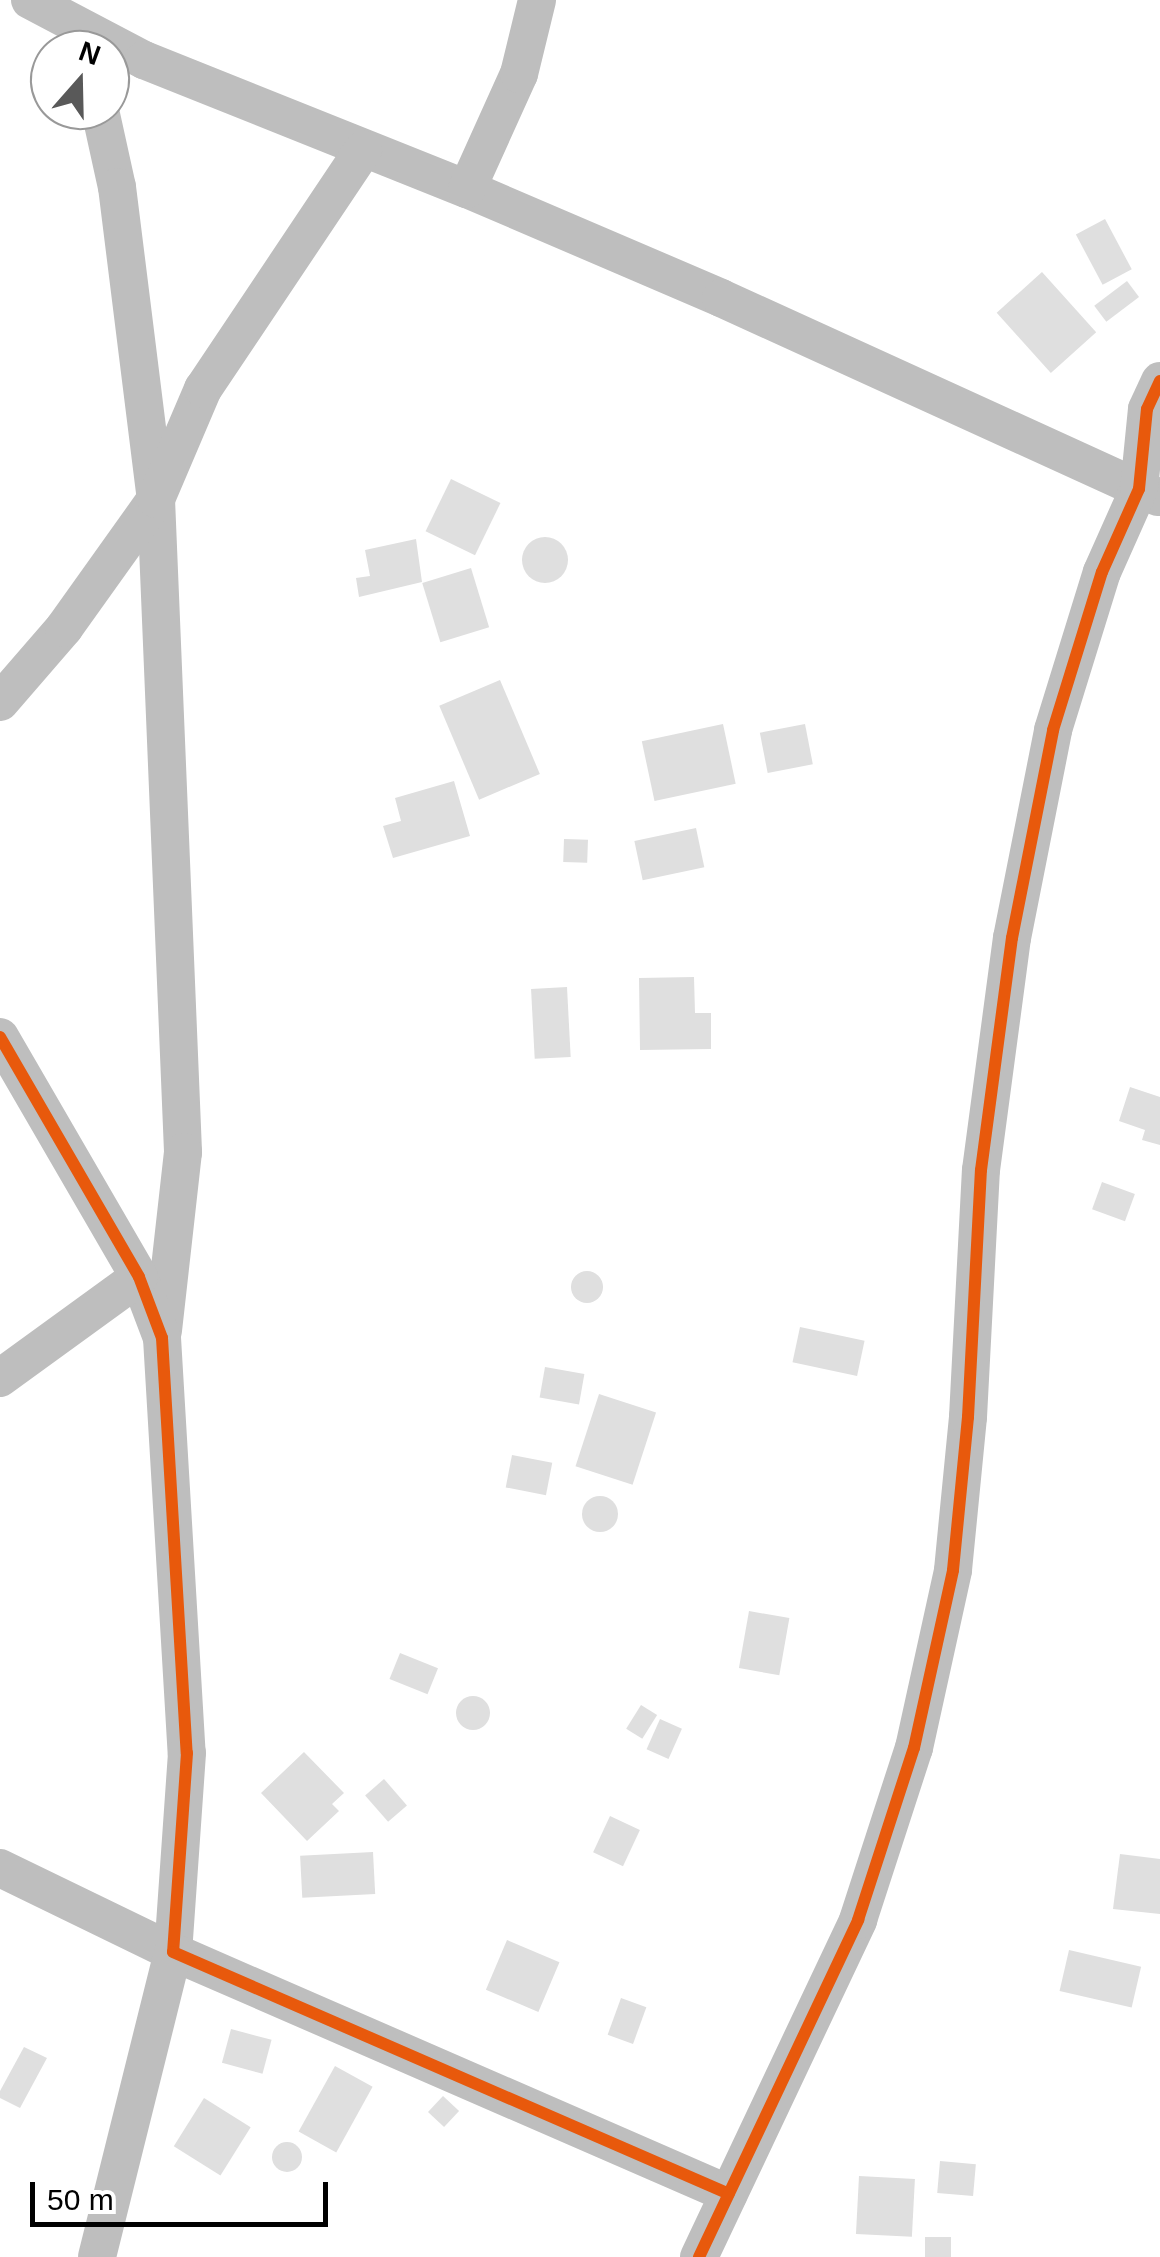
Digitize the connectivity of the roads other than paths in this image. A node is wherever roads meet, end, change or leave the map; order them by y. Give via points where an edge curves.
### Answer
1 (30, 0) edge
2 (536, 0) edge
3 (70, 30) edge
4 (130, 55) edge
5 (104, 130) edge
6 (363, 150) junction
7 (467, 189) junction
8 (1160, 381) edge
9 (1149, 493) edge
10 (156, 499) junction
11 (0, 702) edge
12 (0, 1037) edge
13 (139, 1277) junction
14 (162, 1338) junction
15 (0, 1378) edge
16 (0, 1868) edge
17 (173, 1952) junction
18 (728, 2194) junction
19 (97, 2257) edge
20 (699, 2257) edge

1 - 3 street
2 - 7 street via 519,74
4 - 6 street
5 - 10 street
6 - 7 street
6 - 10 street via 203,389
7 - 9 street
8 - 9 street via 1147,409
9 - 18 street via 1102,572 1053,730 1012,938 981,1170 953,1570 914,1748 858,1920
10 - 11 street via 64,628
10 - 14 street via 183,1152
12 - 13 street
13 - 14 street
13 - 15 street
14 - 17 street via 187,1753
16 - 17 street
17 - 18 street
17 - 19 street
18 - 20 street

